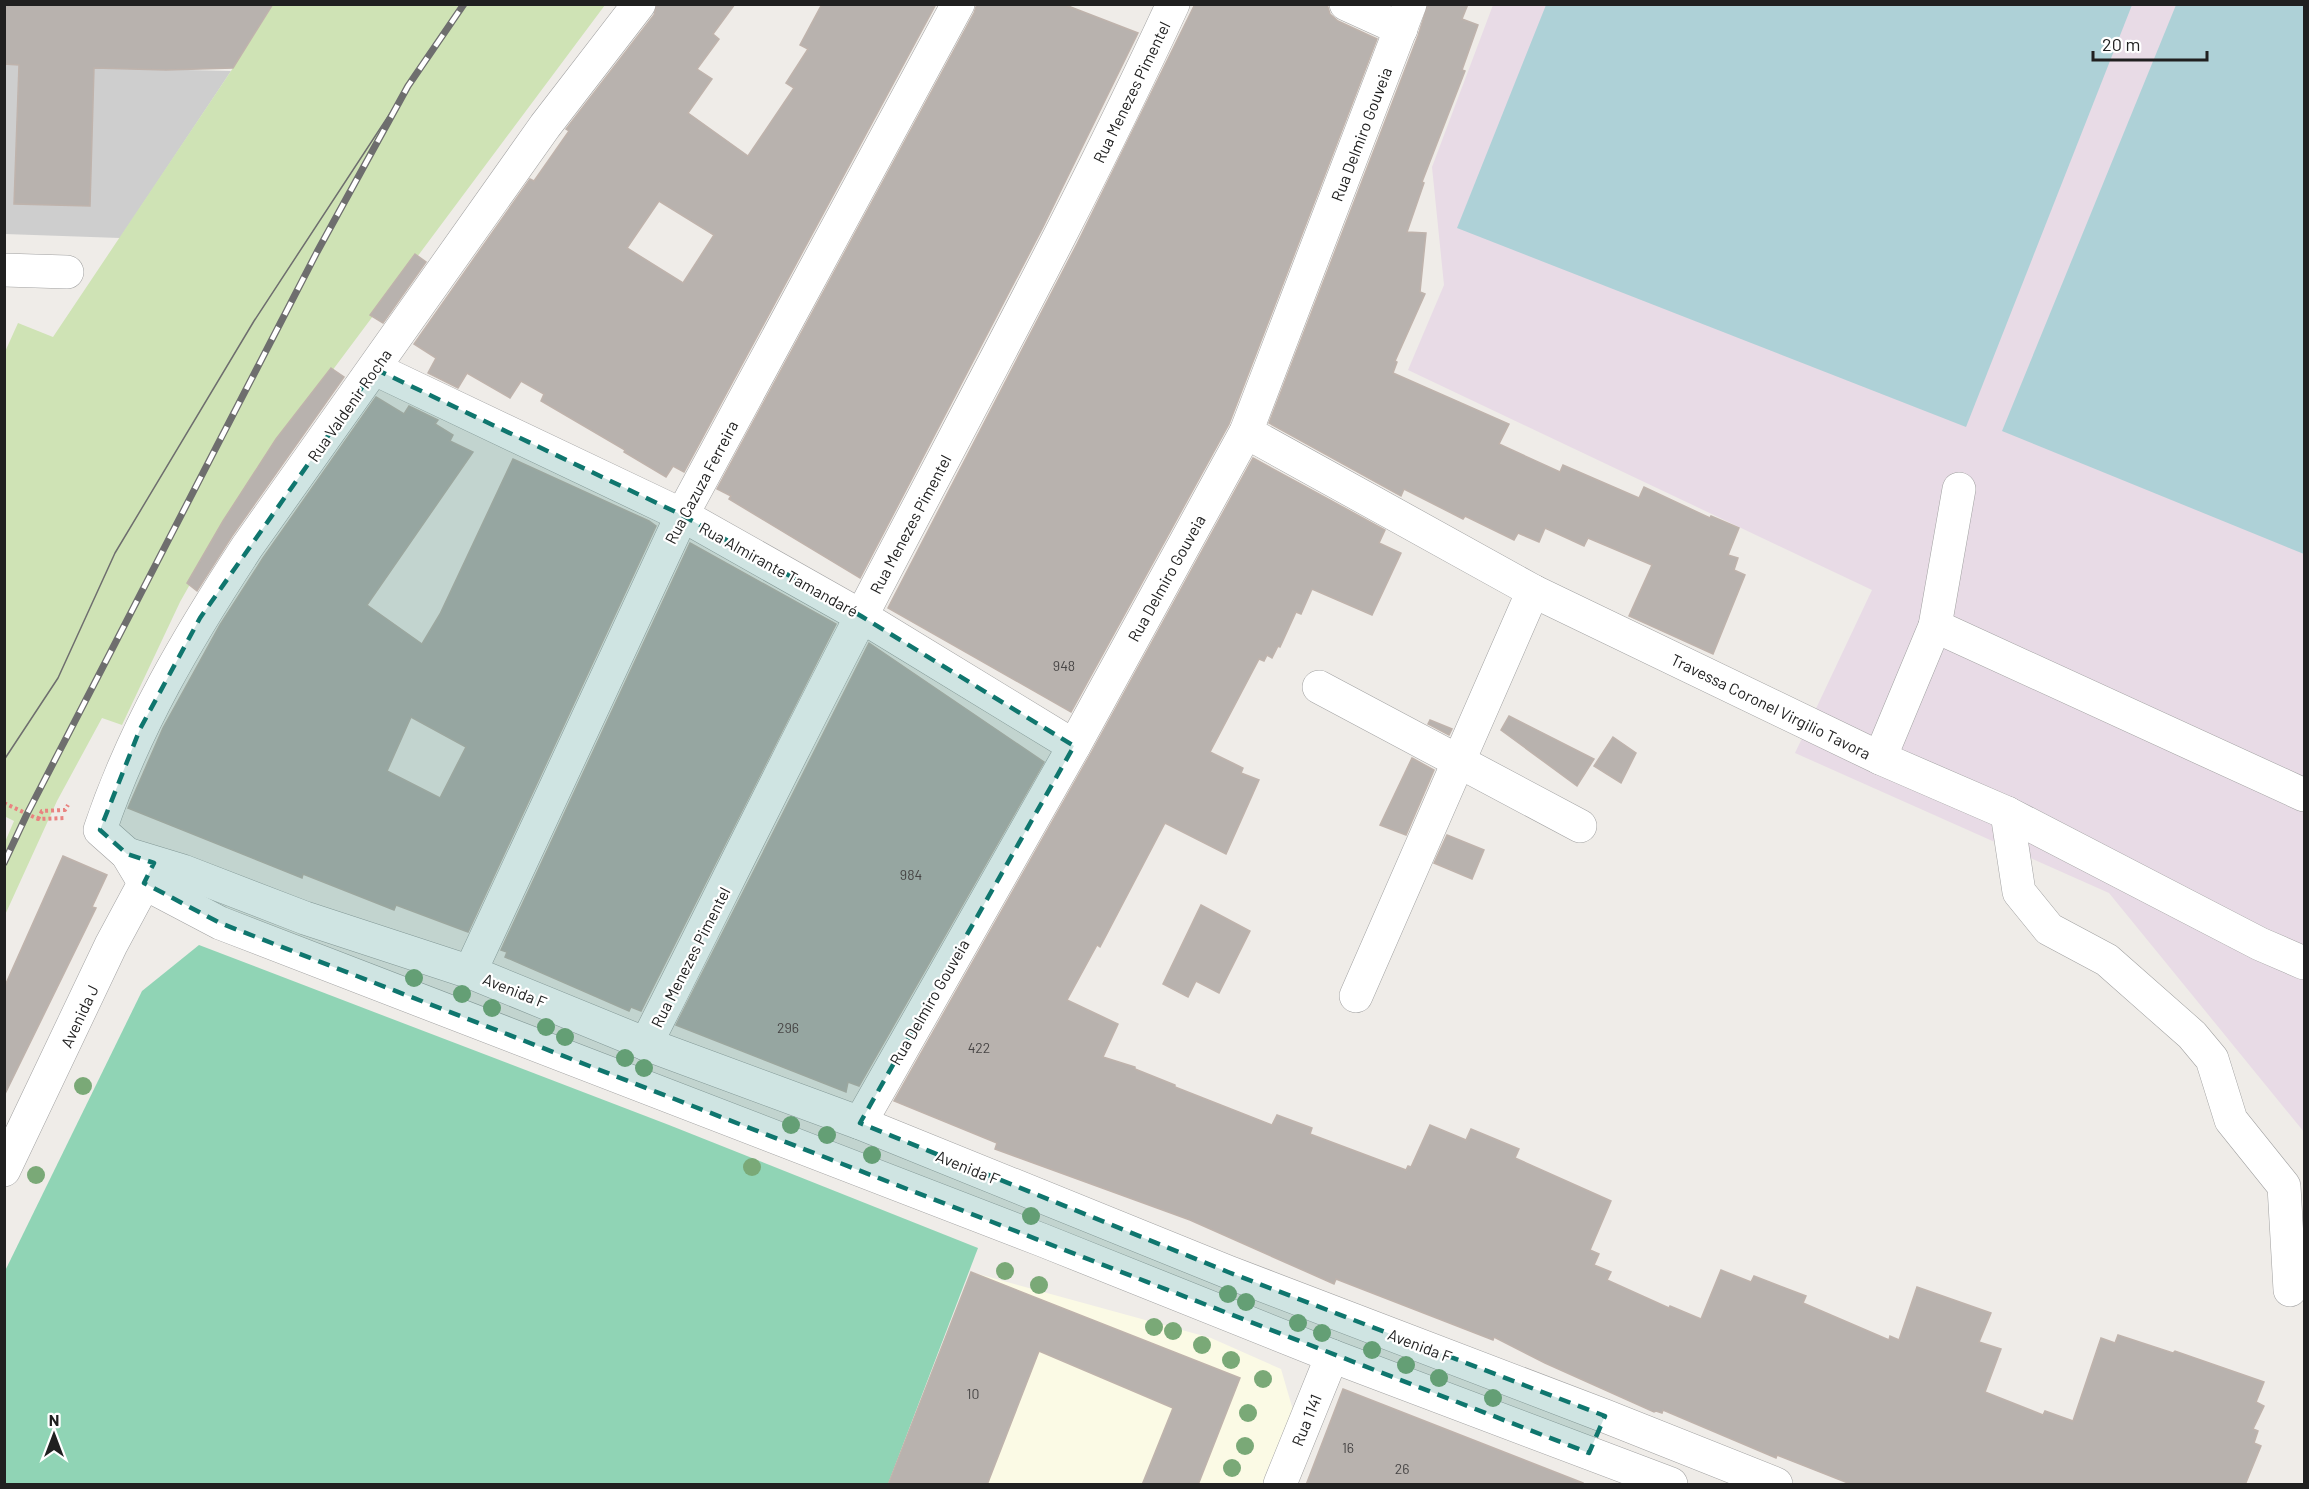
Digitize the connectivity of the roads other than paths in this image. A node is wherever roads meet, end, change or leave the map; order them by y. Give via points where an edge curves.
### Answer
1 (639, 4) edge
2 (958, 4) edge
3 (1173, 4) edge
4 (1346, 4) edge
5 (1406, 16) edge
6 (4, 270) edge
7 (67, 272) dead end
8 (375, 369) junction
9 (1246, 432) junction
10 (1959, 489) dead end
11 (682, 515) junction
12 (1533, 591) junction
13 (861, 616) junction
14 (1935, 626) junction
15 (1319, 687) dead end
16 (1074, 746) junction
17 (1880, 758) junction
18 (1459, 760) junction
19 (2304, 795) edge
20 (2007, 813) junction
21 (1580, 826) dead end
22 (142, 867) junction
23 (2304, 963) edge
24 (470, 972) junction
25 (1356, 996) dead end
26 (646, 1044) junction
27 (746, 1082) junction
28 (733, 1121) junction
29 (860, 1123) junction
30 (4, 1170) edge
31 (2290, 1290) dead end
32 (1332, 1356) junction
33 (1605, 1416) junction
34 (1589, 1453) junction
35 (1280, 1485) edge
36 (1671, 1485) edge
37 (1776, 1485) edge

1 - 8 street, Rua Valdenir Rocha via 545,126
2 - 11 street, Rua Cazuza Ferreira
3 - 13 street, Rua Menezes Pimentel via 1031,294
4 - 5 street
5 - 9 street, Rua Delmiro Gouveia
6 - 7 street
8 - 11 street, Rua Almirante Tamandaré
8 - 22 street, Rua Valdenir Rocha via 200,618 140,729 100,830
9 - 12 street, Travessa Coronel Virgilio Tavora
9 - 16 street, Rua Delmiro Gouveia
10 - 14 street
11 - 13 street, Rua Almirante Tamandaré
11 - 24 street, Rua Cazuza Ferreira
12 - 17 street, Travessa Coronel Virgilio Tavora
12 - 18 street
13 - 16 street, Rua Almirante Tamandaré
13 - 26 street, Rua Menezes Pimentel
14 - 17 street
14 - 19 street
15 - 18 street
16 - 29 street, Rua Delmiro Gouveia
17 - 20 street, Travessa Coronel Virgilio Tavora
18 - 21 street
18 - 25 street
20 - 23 street, Travessa Coronel Virgilio Tavora
20 - 31 street via 2019,892 2049,929 2107,960 2192,1035 2212,1059 2231,1120 2284,1186
22 - 24 street, Avenida F via 207,879 305,918
22 - 28 street via 220,923
22 - 30 street, Avenida J via 111,945
24 - 26 street, Avenida F
26 - 27 street, Avenida F
27 - 28 street
27 - 29 street, Avenida F
28 - 32 street
29 - 33 street, Avenida F via 1228,1272
32 - 34 street
32 - 35 street, Rua 1141
33 - 34 street
33 - 37 street, Avenida F
34 - 36 street

